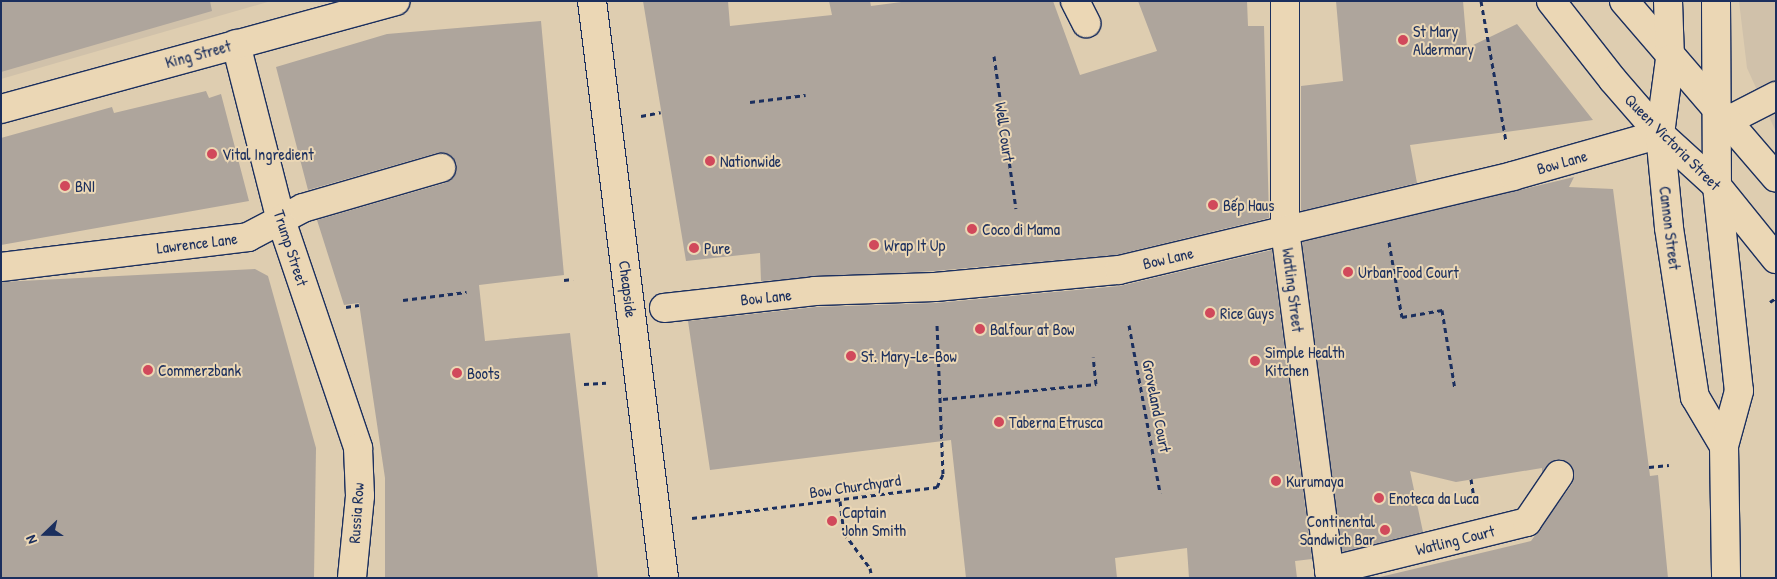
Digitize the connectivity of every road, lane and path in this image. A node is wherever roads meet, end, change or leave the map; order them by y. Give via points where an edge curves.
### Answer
1 (396, 1) edge
2 (592, 1) edge
3 (1285, 1) edge
4 (1481, 1) edge
5 (1552, 1) edge
6 (1624, 1) edge
7 (1668, 1) edge
8 (1716, 1) edge
9 (236, 44) junction
10 (994, 56) dead end
11 (1670, 59) junction
12 (806, 95) dead end
13 (1776, 96) edge
14 (750, 102) dead end
15 (1, 109) edge
16 (661, 112) dead end
17 (1723, 112) junction
18 (641, 116) dead end
19 (1660, 134) junction
20 (441, 168) dead end
21 (1513, 176) junction
22 (1776, 178) edge
23 (1717, 186) junction
24 (1382, 207) junction
25 (1016, 208) dead end
26 (281, 220) junction
27 (1285, 230) junction
28 (1776, 259) edge
29 (1, 267) edge
30 (573, 279) dead end
31 (564, 280) dead end
32 (935, 287) junction
33 (467, 292) dead end
34 (1776, 298) edge
35 (403, 300) dead end
36 (1770, 302) dead end
37 (664, 308) dead end
38 (1129, 324) dead end
39 (1093, 357) dead end
40 (614, 382) dead end
41 (584, 384) dead end
42 (1456, 389) dead end
43 (943, 399) junction
44 (1724, 446) junction
45 (358, 448) joint
46 (1669, 465) dead end
47 (1649, 467) dead end
48 (1558, 475) dead end
49 (1160, 493) dead end
50 (840, 501) junction
51 (689, 518) dead end
52 (1329, 574) edge
53 (352, 578) edge
54 (664, 578) edge
55 (872, 578) edge
56 (1726, 578) edge

1 - 9 street, King Street
2 - 54 street, Cheapside
3 - 27 street, Watling Street
4 - 21 path
5 - 19 street, Queen Victoria Street
6 - 11 street
7 - 11 street, Cannon Street
8 - 17 street, Cannon Street
9 - 15 street, King Street
9 - 26 street, Trump Street
10 - 25 path, Well Court
11 - 17 street
11 - 19 street, Cannon Street
12 - 14 path
13 - 17 street
16 - 18 path
17 - 22 street
17 - 23 street, Cannon Street
19 - 21 street, Bow Lane
19 - 23 street, Queen Victoria Street
19 - 44 street, Cannon Street via 1674,260 1696,398
20 - 26 street, Lawrence Lane via 303,208
21 - 24 street, Bow Lane
23 - 28 street, Queen Victoria Street
23 - 44 street, Cannon Street via 1739,391
24 - 27 street, Bow Lane
24 - 42 path via 1402,317 1442,310
26 - 29 street, Lawrence Lane via 248,237
26 - 45 street, Trump Street
27 - 32 street, Bow Lane via 1119,270
27 - 52 street, Watling Street
30 - 31 path
32 - 37 street, Bow Lane via 815,291
32 - 43 path, Bow Churchyard
33 - 35 path
34 - 36 path
38 - 49 path, Groveland Court
39 - 43 path via 1096,384
40 - 41 path
43 - 50 path, Bow Churchyard via 943,474 937,487
44 - 56 street, Cannon Street
45 - 53 street, Russia Row via 360,496
46 - 47 path
48 - 52 street, Watling Court via 1527,522
50 - 51 path, Bow Churchyard
50 - 55 path via 844,533 870,568

